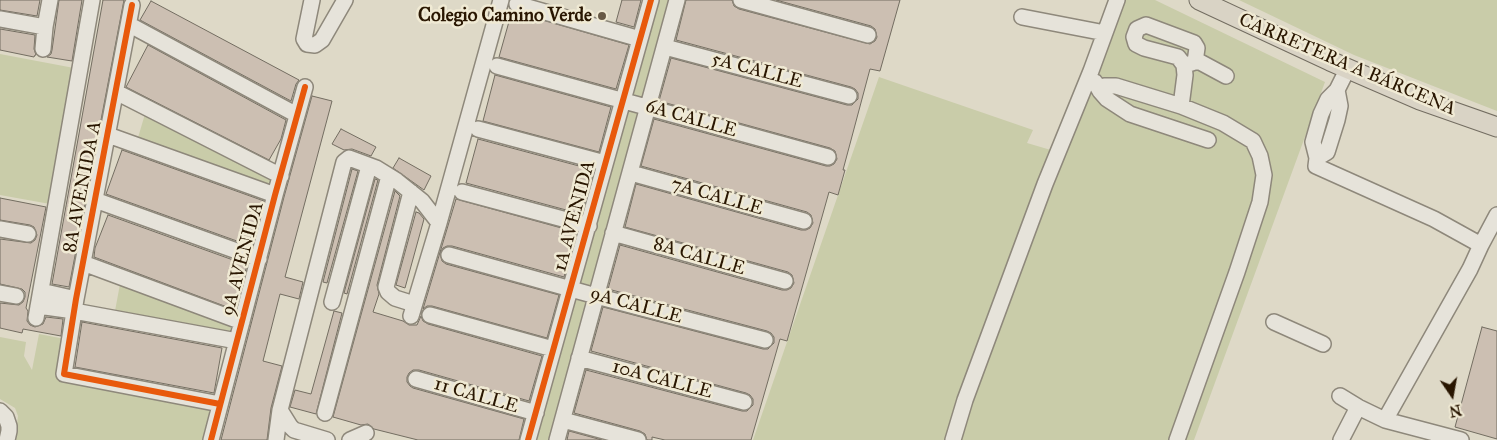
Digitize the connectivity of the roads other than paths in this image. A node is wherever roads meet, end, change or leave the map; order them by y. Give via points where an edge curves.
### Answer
1 (50, 0) edge
2 (92, 0) edge
3 (312, 0) edge
4 (346, 0) edge
5 (501, 0) edge
6 (651, 0) edge
7 (677, 0) edge
8 (741, 0) edge
9 (1117, 0) edge
10 (1199, 0) edge
11 (517, 4) dead end
12 (132, 5) dead end
13 (1022, 17) dead end
14 (0, 19) edge
15 (130, 25) junction
16 (45, 27) junction
17 (1105, 33) junction
18 (868, 35) dead end
19 (640, 40) junction
20 (665, 47) junction
21 (43, 49) dead end
22 (497, 66) dead end
23 (1348, 68) junction
24 (1090, 72) junction
25 (1226, 76) dead end
26 (305, 87) dead end
27 (1100, 91) junction
28 (116, 92) junction
29 (849, 96) dead end
30 (622, 100) junction
31 (1181, 106) junction
32 (648, 107) junction
33 (297, 115) junction
34 (1497, 127) edge
35 (478, 129) dead end
36 (108, 135) junction
37 (1208, 140) dead end
38 (828, 157) dead end
39 (605, 163) junction
40 (368, 166) junction
41 (631, 173) junction
42 (281, 176) junction
43 (389, 176) junction
44 (411, 192) junction
45 (462, 192) dead end
46 (275, 195) junction
47 (95, 200) junction
48 (1497, 215) edge
49 (804, 221) dead end
50 (439, 223) junction
51 (589, 226) junction
52 (0, 229) edge
53 (28, 234) dead end
54 (613, 234) junction
55 (1482, 245) junction
56 (449, 255) dead end
57 (259, 259) junction
58 (83, 263) junction
59 (785, 281) dead end
60 (571, 289) junction
61 (0, 293) edge
62 (16, 296) dead end
63 (309, 296) junction
64 (596, 296) junction
65 (332, 302) junction
66 (75, 305) junction
67 (354, 308) junction
68 (430, 315) dead end
69 (242, 322) junction
70 (1274, 322) dead end
71 (765, 340) dead end
72 (237, 341) junction
73 (1323, 344) dead end
74 (554, 348) junction
75 (579, 358) junction
76 (416, 379) dead end
77 (1340, 396) dead end
78 (744, 402) dead end
79 (220, 404) junction
80 (1358, 407) junction
81 (280, 410) junction
82 (0, 411) edge
83 (326, 413) dead end
84 (536, 413) junction
85 (563, 420) junction
86 (1385, 420) junction
87 (366, 433) dead end
88 (8, 435) edge
89 (303, 436) edge
90 (211, 440) edge
91 (276, 440) edge
92 (327, 440) edge
93 (350, 440) edge
94 (528, 440) edge
95 (557, 440) edge
96 (638, 440) edge
97 (953, 440) edge
98 (1177, 440) edge
99 (1341, 440) edge
100 (1461, 440) edge

1 - 16 street
2 - 66 street via 39,305
3 - 4 street via 304,39 307,44 315,45 322,40
5 - 50 street
6 - 19 street, 1A AVENIDA
7 - 20 street
8 - 18 street
9 - 17 street
10 - 23 main road, CARRETERA A BÁRCENA
11 - 19 street
12 - 15 street, 8A AVENIDA A
13 - 17 street
14 - 16 street
15 - 28 street, 8A AVENIDA A
15 - 33 street
16 - 21 street
17 - 24 street
19 - 30 street, 1A AVENIDA
20 - 29 street, 5A CALLE
20 - 32 street
22 - 30 street, 6A CALLE
23 - 34 main road, CARRETERA A BÁRCENA via 1420,100
23 - 55 street via 1321,114 1313,142 1316,166 1434,219
24 - 27 street
24 - 97 street via 1042,193
25 - 31 street via 1206,64 1190,64 1185,75
26 - 33 street, 9A AVENIDA
27 - 31 street via 1104,86 1116,86
27 - 37 street via 1114,105 1130,114
28 - 36 street, 8A AVENIDA A
28 - 42 street
30 - 32 street, 6A CALLE
30 - 39 street, 1A AVENIDA
31 - 98 street via 1223,123 1253,141 1264,175 1252,228
32 - 38 street, 6A CALLE
32 - 41 street
33 - 42 street, 9A AVENIDA
35 - 39 street
36 - 46 street
36 - 47 street, 8A AVENIDA A
39 - 51 street, 1A AVENIDA
40 - 43 street
40 - 63 street via 349,158 344,162
40 - 65 street
41 - 49 street, 7A CALLE
41 - 54 street
42 - 46 street, 9A AVENIDA
43 - 44 street
43 - 67 street
44 - 50 street
44 - 50 street via 386,287 395,298 413,310
45 - 51 street
46 - 57 street, 9A AVENIDA
47 - 57 street
47 - 58 street, 8A AVENIDA A
48 - 55 street
51 - 60 street, 1A AVENIDA
52 - 53 street
54 - 59 street, 8A CALLE
54 - 64 street
55 - 86 street
56 - 60 street, 9A CALLE
57 - 69 street, 9A AVENIDA
58 - 66 street, 8A AVENIDA A
58 - 69 street
60 - 64 street, 9A CALLE
60 - 74 street, 1A AVENIDA
61 - 62 street
63 - 65 street
63 - 81 street
64 - 71 street, 9A CALLE
64 - 75 street
65 - 67 street
66 - 72 street
66 - 79 street, 8A AVENIDA A via 65,375
67 - 83 street
68 - 74 street
69 - 72 street, 9A AVENIDA
70 - 73 street
72 - 79 street, 9A AVENIDA
74 - 84 street, 1A AVENIDA
75 - 78 street, 10A CALLE
75 - 85 street
76 - 84 street, 11 CALLE
77 - 80 street
79 - 90 street, 9A AVENIDA
80 - 86 street
80 - 99 street
81 - 89 street via 292,428
81 - 91 street
82 - 88 street via 6,417
84 - 94 street, 1A AVENIDA
85 - 95 street
85 - 96 street
86 - 100 street
87 - 93 street
89 - 92 street

